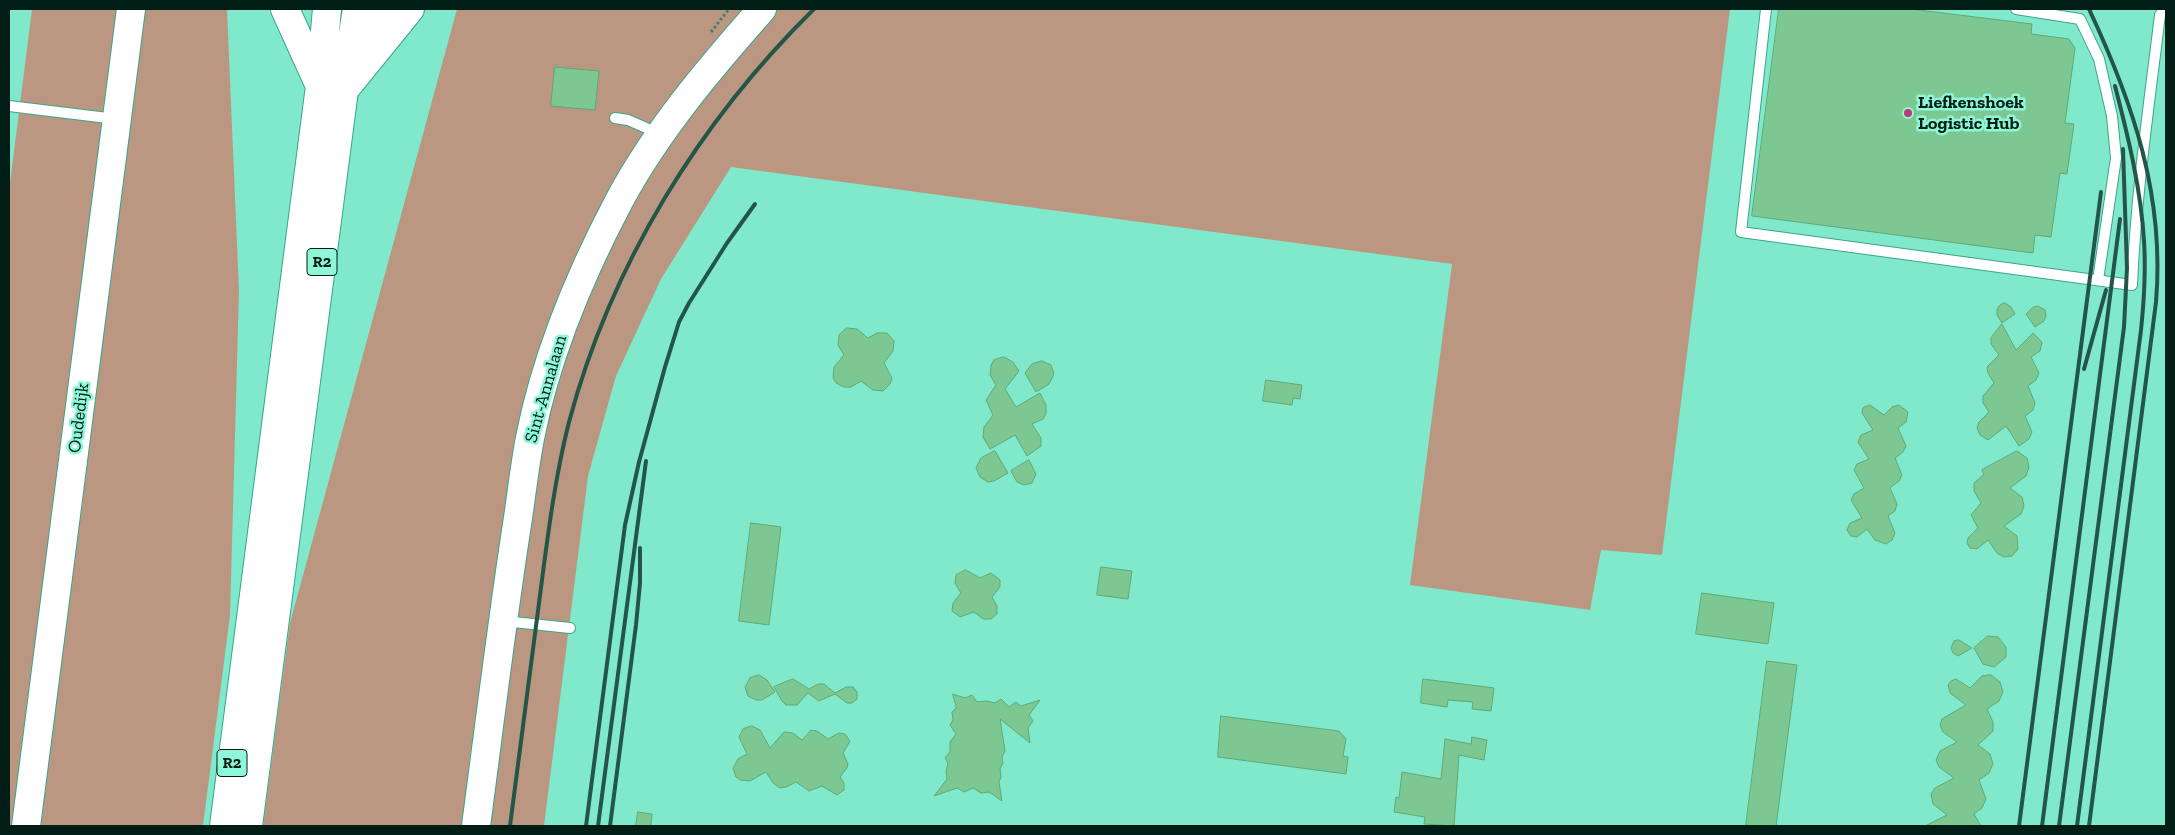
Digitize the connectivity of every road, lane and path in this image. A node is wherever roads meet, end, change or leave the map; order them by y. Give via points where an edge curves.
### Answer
1 (131, 9) edge
2 (285, 9) edge
3 (293, 9) edge
4 (298, 9) edge
5 (304, 9) edge
6 (310, 9) edge
7 (316, 9) edge
8 (322, 9) edge
9 (327, 9) edge
10 (333, 9) edge
11 (351, 9) edge
12 (358, 9) edge
13 (364, 9) edge
14 (370, 9) edge
15 (377, 9) edge
16 (384, 9) edge
17 (392, 9) edge
18 (398, 9) edge
19 (410, 9) edge
20 (762, 9) edge
21 (1766, 9) edge
22 (2016, 9) edge
23 (2074, 9) edge
24 (2165, 9) edge
25 (2080, 19) junction
26 (332, 88) junction
27 (9, 106) edge
28 (616, 118) dead end
29 (117, 119) junction
30 (661, 134) junction
31 (2098, 280) junction
32 (502, 620) junction
33 (570, 628) dead end
34 (26, 826) edge
35 (224, 826) edge
36 (248, 826) edge
37 (476, 826) edge

1 - 29 main road, Oudedijk
2 - 26 main road
3 - 26 main road, R2
4 - 26 main road, R2
5 - 26 main road, R2
6 - 26 main road, R2
7 - 26 main road, R2
8 - 26 main road, R2
9 - 26 main road, R2
10 - 26 main road, R2
11 - 26 main road, R2
12 - 26 main road, R2
13 - 26 main road, R2
14 - 26 main road, R2
15 - 26 main road, R2
16 - 26 main road, R2
17 - 26 main road, R2
18 - 26 main road, R2
19 - 26 main road
20 - 30 main road, Sint-Annalaan via 700,80
21 - 31 lane via 1741,232
22 - 25 lane
23 - 25 lane
24 - 31 lane via 2160,15 2135,228 2132,285
25 - 31 lane via 2099,60 2112,116 2116,158
26 - 35 main road, R2 via 255,586
26 - 36 main road, R2 via 288,515
27 - 29 lane
28 - 30 lane
29 - 34 main road, Oudedijk
30 - 32 main road, Sint-Annalaan via 619,200 557,342 530,437
32 - 33 lane
32 - 37 main road, Sint-Annalaan

